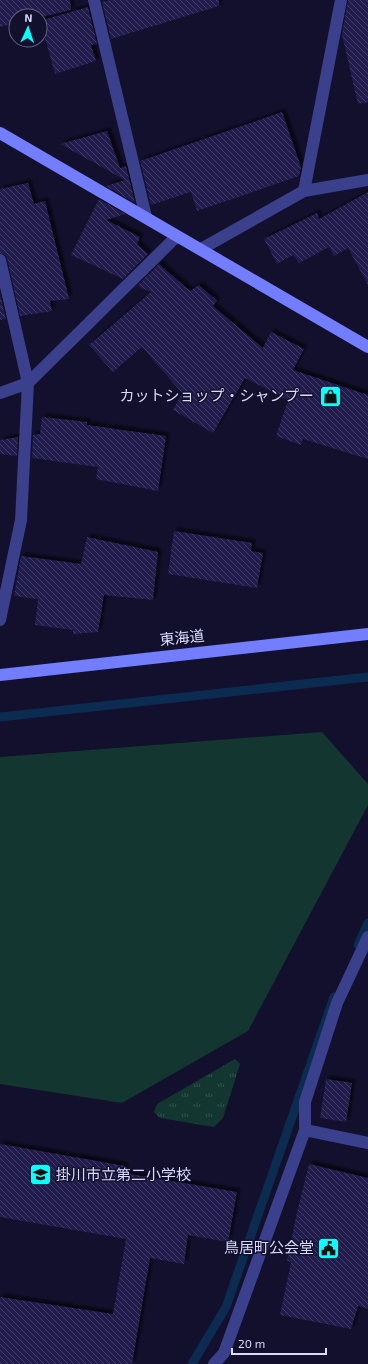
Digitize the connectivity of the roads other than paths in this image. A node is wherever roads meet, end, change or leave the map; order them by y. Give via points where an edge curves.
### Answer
1 (94, 0) edge
2 (341, 0) edge
3 (0, 133) edge
4 (368, 180) edge
5 (304, 191) junction
6 (146, 217) junction
7 (176, 236) junction
8 (200, 249) junction
9 (0, 260) edge
10 (368, 347) edge
11 (28, 382) junction
12 (0, 393) edge
13 (0, 620) edge
14 (368, 634) edge
15 (0, 675) edge
16 (368, 937) edge
17 (305, 1130) junction
18 (368, 1143) edge
19 (214, 1364) edge

1 - 6 street
2 - 5 street
3 - 6 street
4 - 5 street
5 - 8 street
6 - 7 street
7 - 8 street
7 - 11 street
8 - 10 street
9 - 11 street
11 - 12 street
11 - 13 street via 21,520
14 - 15 street, 東海道
16 - 17 street via 335,1011 305,1102
17 - 18 street
17 - 19 street via 224,1353

